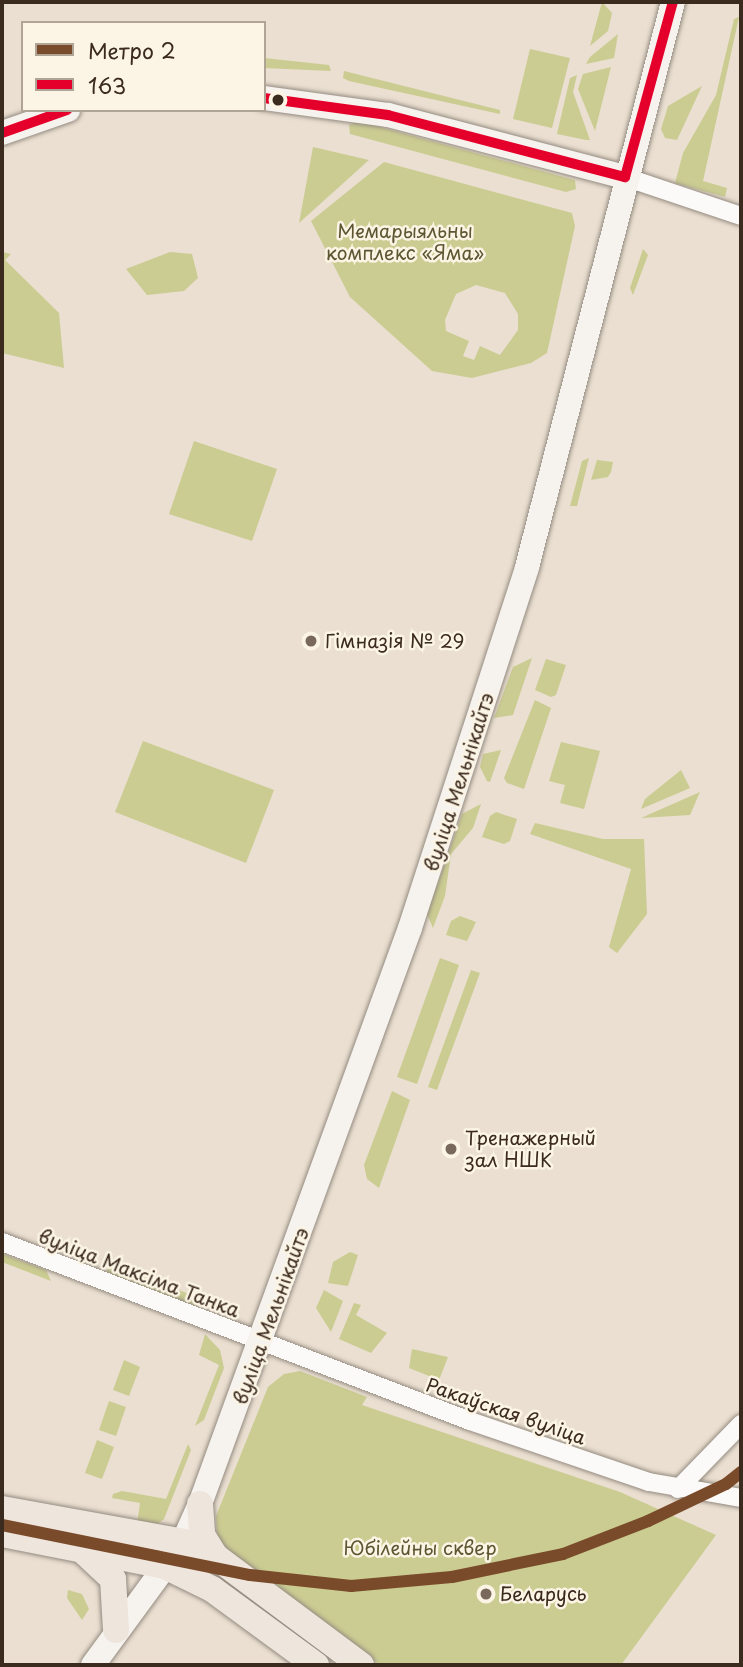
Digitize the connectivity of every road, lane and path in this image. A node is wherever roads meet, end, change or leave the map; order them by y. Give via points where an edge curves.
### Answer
1 (673, 2) edge
2 (266, 98) edge
3 (62, 112) edge
4 (2, 133) edge
5 (625, 177) junction
6 (741, 216) edge
7 (2, 1242) edge
8 (262, 1342) junction
9 (741, 1424) edge
10 (678, 1489) junction
11 (741, 1498) edge
12 (200, 1504) junction
13 (2, 1509) edge
14 (2, 1534) edge
15 (183, 1542) junction
16 (80, 1548) junction
17 (216, 1557) junction
18 (165, 1566) junction
19 (116, 1630) junction
20 (93, 1665) edge
21 (316, 1665) edge
22 (361, 1665) edge

1 - 5 main road, вуліца Мельнікайтэ
2 - 5 main road via 388,115
3 - 4 main road
5 - 6 street
5 - 8 main road, вуліца Мельнікайтэ via 565,428 506,639 410,928
7 - 8 street, вуліца Максіма Танка
8 - 10 street, Ракаўская вуліца via 470,1421
8 - 12 main road, вуліца Мельнікайтэ
9 - 10 street
10 - 11 street, Ракаўская вуліца
12 - 15 main road, вуліца Мельнікайтэ
12 - 17 main road via 200,1528
13 - 15 main road
14 - 16 main road
15 - 17 main road
15 - 18 main road, вуліца Мельнікайтэ
16 - 18 main road
16 - 19 main road via 113,1579
17 - 22 main road
18 - 19 main road, вуліца Мельнікайтэ
18 - 21 main road via 212,1588
19 - 20 main road, вуліца Мельнікайтэ

